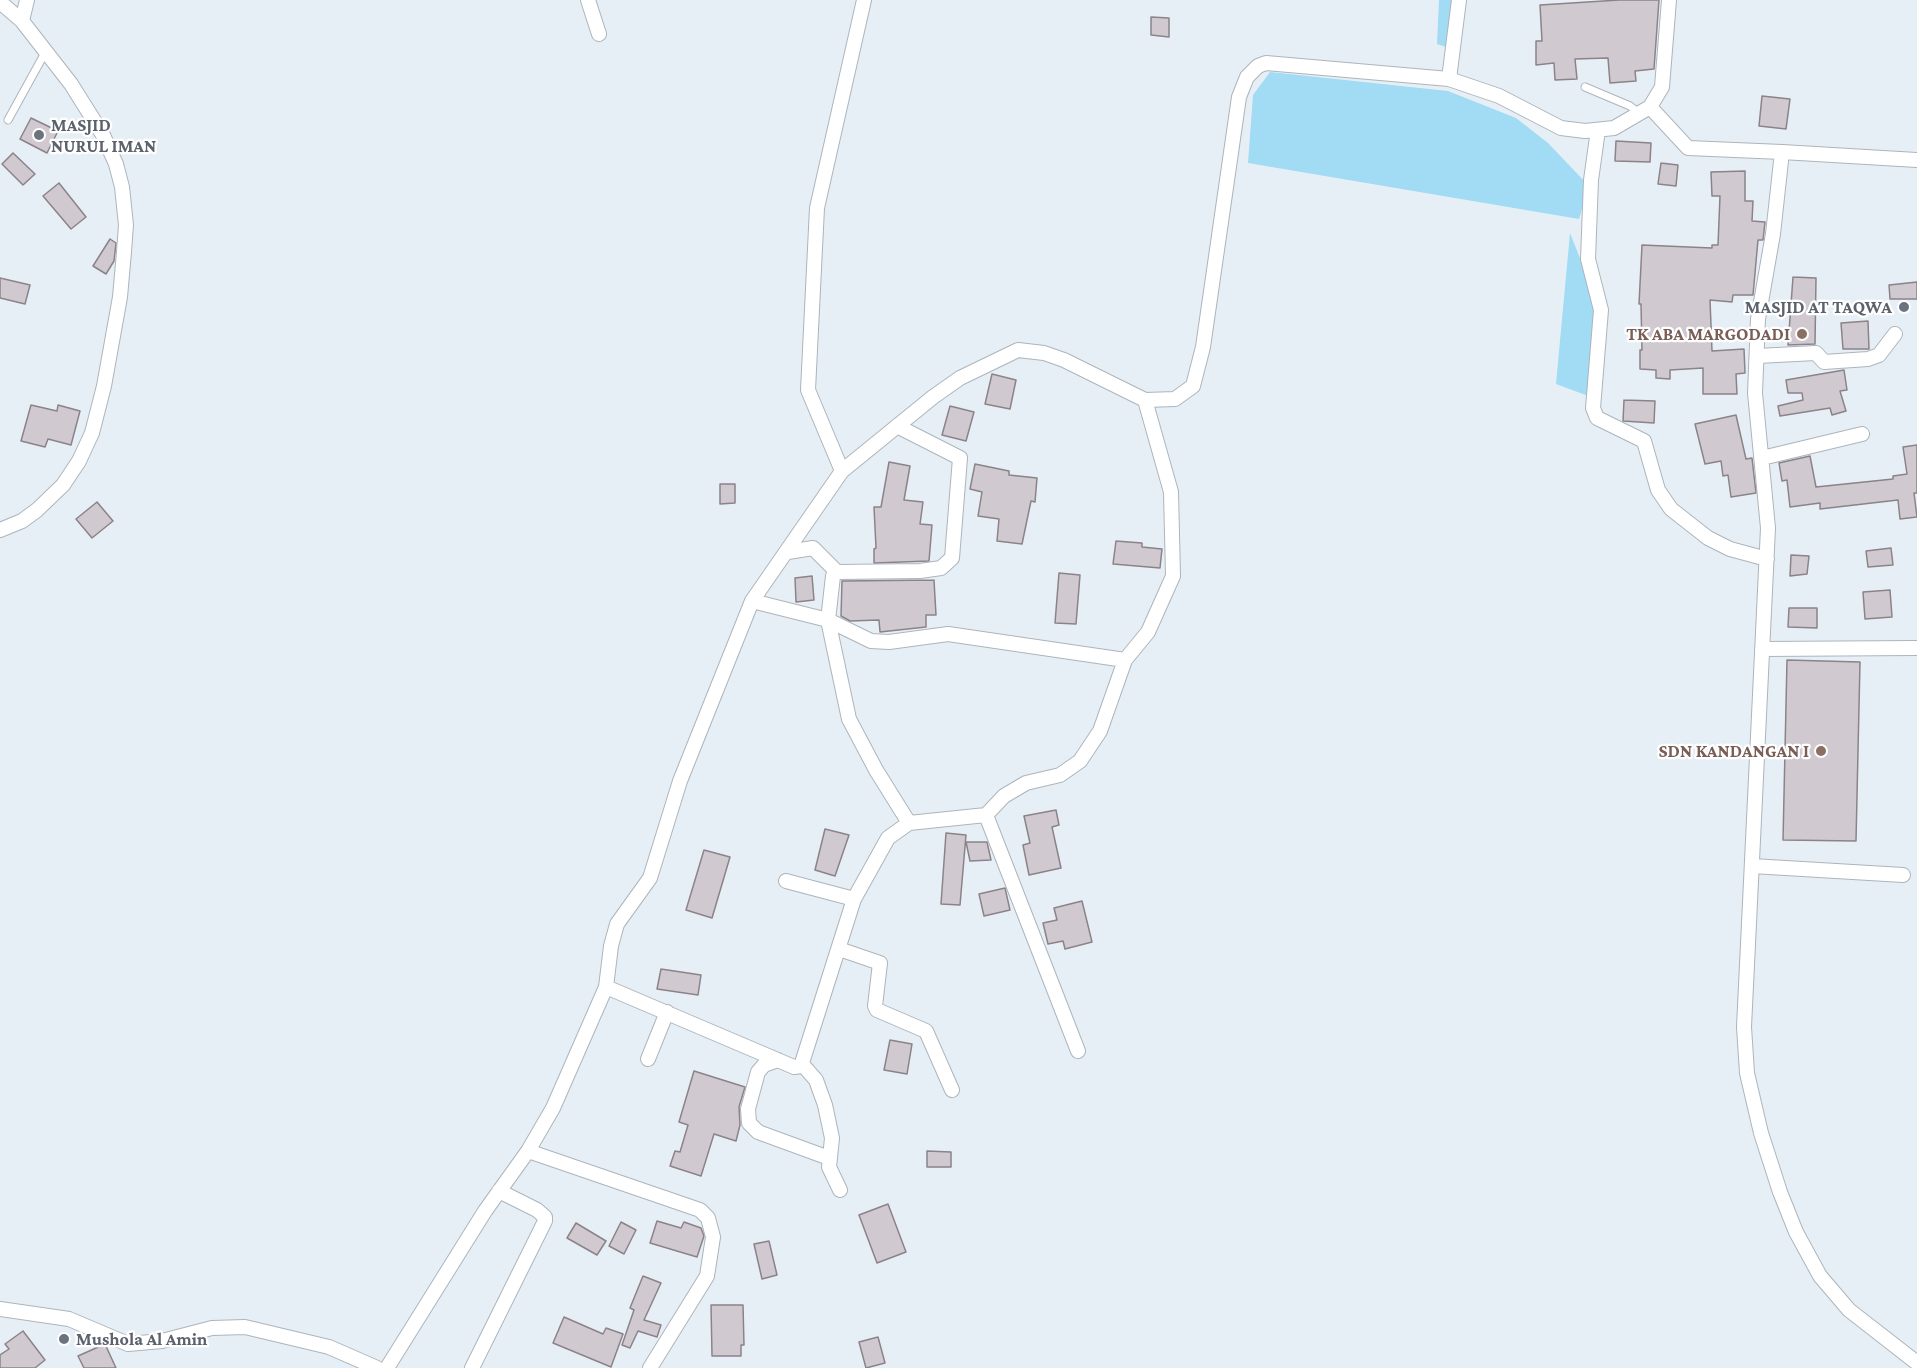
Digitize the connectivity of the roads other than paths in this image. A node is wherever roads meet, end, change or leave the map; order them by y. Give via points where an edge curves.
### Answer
1 (27, 0) edge
2 (588, 0) edge
3 (864, 0) edge
4 (1459, 0) edge
5 (1669, 0) edge
6 (0, 2) edge
7 (22, 21) junction
8 (599, 34) dead end
9 (46, 51) junction
10 (1449, 79) junction
11 (1585, 87) dead end
12 (1644, 110) junction
13 (8, 120) dead end
14 (1598, 130) junction
15 (1782, 152) junction
16 (1917, 160) edge
17 (1895, 333) dead end
18 (1757, 356) junction
19 (1145, 400) junction
20 (897, 426) junction
21 (1862, 434) dead end
22 (1762, 458) junction
23 (842, 471) junction
24 (0, 530) edge
25 (788, 552) junction
26 (1767, 559) junction
27 (837, 572) junction
28 (752, 601) junction
29 (828, 620) junction
30 (1917, 648) edge
31 (1762, 649) junction
32 (1125, 660) junction
33 (986, 815) junction
34 (909, 823) junction
35 (1752, 866) junction
36 (1903, 875) dead end
37 (786, 881) dead end
38 (854, 899) junction
39 (839, 949) junction
40 (606, 987) junction
41 (667, 1012) junction
42 (1078, 1051) dead end
43 (648, 1059) dead end
44 (777, 1060) junction
45 (802, 1064) junction
46 (952, 1090) dead end
47 (528, 1151) junction
48 (829, 1158) junction
49 (840, 1190) dead end
50 (499, 1191) junction
51 (0, 1309) edge
52 (1917, 1363) edge
53 (377, 1368) edge
54 (387, 1368) edge
55 (472, 1368) edge
56 (650, 1368) edge

1 - 7 street
2 - 8 street
3 - 23 street via 817,208 808,390
4 - 10 street
5 - 12 street via 1662,87
6 - 7 street
7 - 9 street
9 - 13 lane
9 - 24 street via 103,135 116,164 126,225 120,297 92,433 79,461 63,485 37,510
10 - 14 street via 1499,96 1561,128
10 - 19 street via 1266,63 1251,71 1239,96 1197,378 1186,393 1175,399
11 - 12 lane
12 - 14 street via 1614,128
12 - 15 street via 1689,148
14 - 26 street via 1588,249 1601,310 1593,408 1597,418 1644,441 1658,490 1671,509 1708,538
15 - 16 street
15 - 18 street via 1758,318
17 - 18 street via 1879,355 1869,359 1824,362 1816,353
18 - 22 street via 1755,393
19 - 20 street via 1044,352 1018,350 960,378
19 - 32 street via 1171,492 1173,576 1148,632
20 - 23 street
20 - 27 street via 960,458 952,558 941,568 920,572
21 - 22 street
22 - 26 street
23 - 25 street
25 - 27 street via 813,548
25 - 28 street
26 - 31 street
27 - 29 street via 833,576
28 - 29 street
28 - 40 street via 680,781 650,878 617,924
29 - 32 street via 871,641 948,634
29 - 34 street via 849,719
30 - 31 street
31 - 35 street
32 - 33 street via 1100,731 1080,761 1060,775 1026,783 1004,796
33 - 34 street
33 - 42 street
34 - 38 street via 888,838
35 - 36 street
35 - 52 street via 1743,1047 1761,1133 1780,1192 1796,1232 1834,1294
37 - 38 street
38 - 39 street
39 - 45 street
39 - 46 street via 880,963 875,1006 879,1013 926,1031
40 - 41 street
40 - 47 street via 552,1108
41 - 43 street
41 - 44 street
44 - 45 street via 794,1067
44 - 48 street via 764,1065 759,1072 748,1110 749,1123 758,1132
45 - 48 street via 816,1080 825,1105 832,1138
47 - 50 street
47 - 56 street via 700,1210 708,1218 713,1238 707,1276
48 - 49 street via 831,1175
50 - 54 street
50 - 55 street via 545,1216
51 - 53 street via 69,1319 128,1344 162,1341 225,1326 245,1327 329,1347

